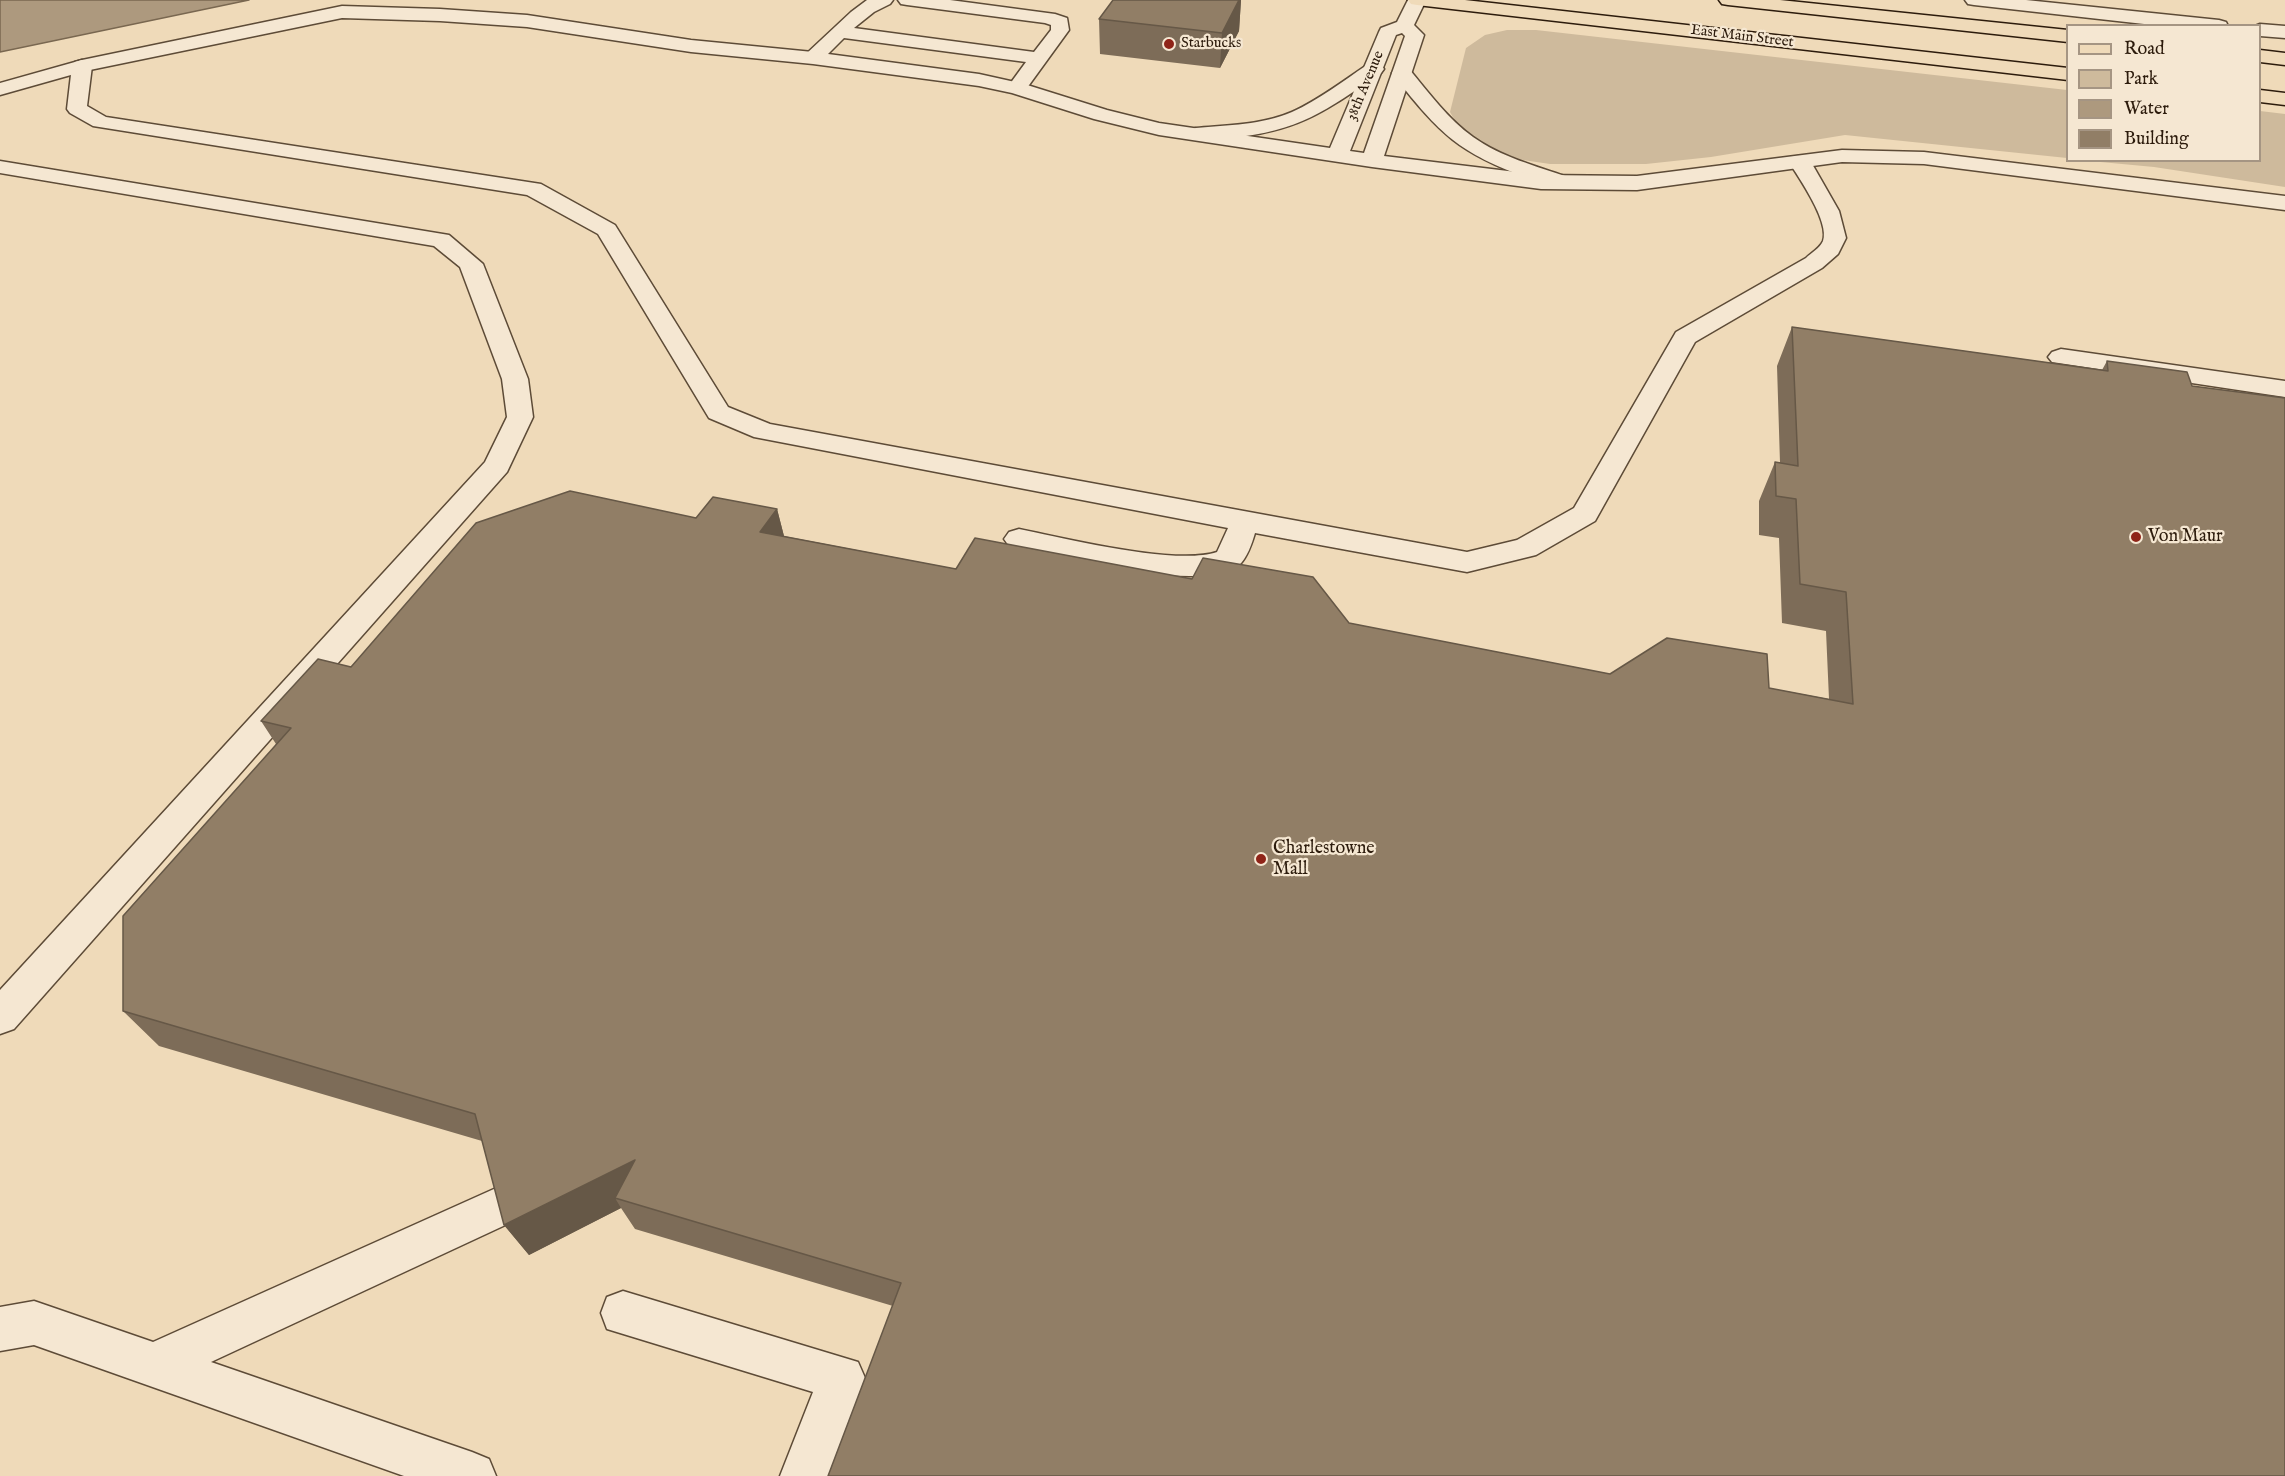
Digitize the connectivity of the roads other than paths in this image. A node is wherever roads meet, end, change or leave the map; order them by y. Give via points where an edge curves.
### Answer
1 (884, 0) edge
2 (907, 0) edge
3 (1417, 0) edge
4 (1728, 0) edge
5 (1974, 0) edge
6 (2207, 19) edge
7 (1404, 26) junction
8 (2261, 30) edge
9 (841, 32) junction
10 (2285, 32) edge
11 (2066, 36) edge
12 (2261, 56) edge
13 (813, 58) junction
14 (1039, 58) junction
15 (2285, 59) edge
16 (82, 66) junction
17 (1374, 69) junction
18 (1402, 73) junction
19 (2066, 74) edge
20 (1017, 88) junction
21 (0, 90) edge
22 (2261, 96) edge
23 (2285, 99) edge
24 (1196, 134) junction
25 (1336, 156) junction
26 (1372, 161) junction
27 (1800, 162) junction
28 (0, 167) edge
29 (1560, 182) junction
30 (2285, 203) edge
31 (2061, 357) dead end
32 (2285, 389) edge
33 (1245, 522) junction
34 (1019, 539) dead end
35 (0, 1017) edge
36 (514, 1200) edge
37 (623, 1313) dead end
38 (0, 1329) edge
39 (154, 1365) junction
40 (472, 1476) edge
41 (804, 1476) edge

1 - 9 street via 877,1
2 - 14 street via 1060,22 1060,30
3 - 7 street, 38th Avenue
3 - 19 main road, East Main Street
4 - 11 main road, East Main Street
5 - 6 street
7 - 17 street, 38th Avenue via 1388,32
7 - 18 street, 38th Avenue via 1415,35
8 - 10 street
9 - 13 street
9 - 14 street
12 - 15 main road
13 - 16 street via 691,46 527,21 342,12
13 - 20 street
14 - 20 street
16 - 21 street
16 - 33 street via 76,109 100,122 533,189 565,205 607,230 718,412 763,431
17 - 24 street via 1309,112 1291,119 1252,129
17 - 25 street, 38th Avenue
18 - 26 street, 38th Avenue
18 - 29 street via 1431,109 1477,149
20 - 24 street via 1101,115
22 - 23 main road
24 - 25 street
25 - 26 street
26 - 29 street
27 - 29 street via 1637,183
27 - 30 street via 1842,156 1924,158
27 - 33 street via 1826,206 1834,229 1835,238 1829,249 1814,263 1685,338 1585,514 1526,548 1467,562
28 - 35 street via 441,240 471,264 515,379 519,417 497,466
31 - 32 street
33 - 34 street via 1228,558 1211,566 1179,567
36 - 39 street
37 - 41 street via 842,1378
38 - 39 street via 34,1323
39 - 40 street

